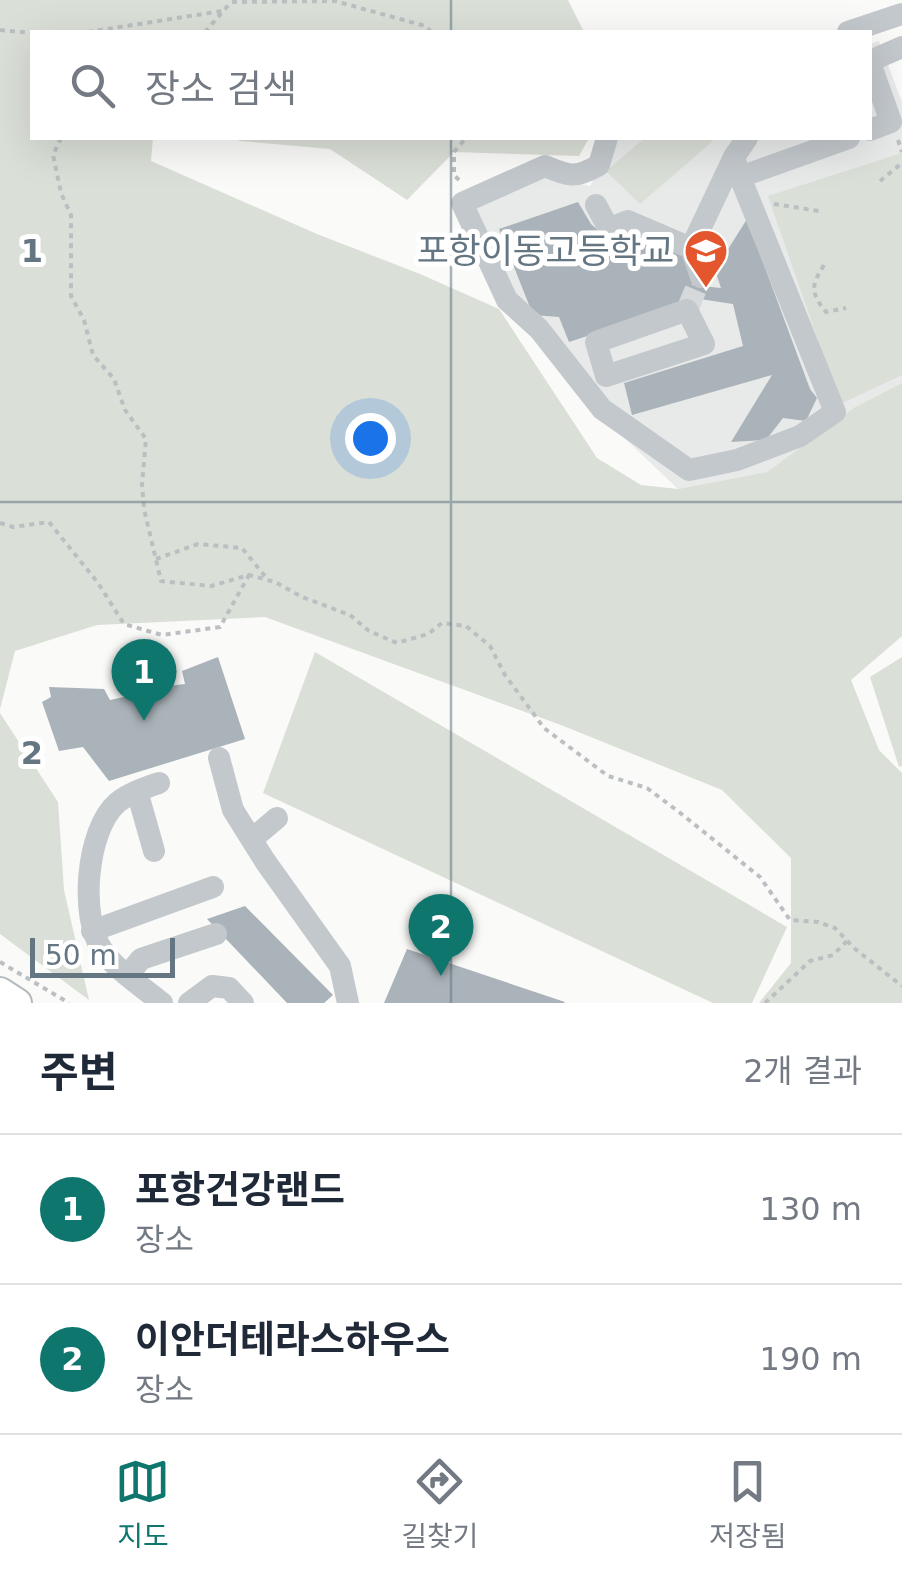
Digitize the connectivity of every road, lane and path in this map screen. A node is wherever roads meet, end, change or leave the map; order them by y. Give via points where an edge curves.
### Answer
1 (233, 1) edge
2 (894, 10) edge
3 (222, 11) junction
4 (0, 30) edge
5 (101, 30) edge
6 (207, 30) edge
7 (429, 30) edge
8 (852, 30) edge
9 (30, 33) edge
10 (902, 48) edge
11 (872, 61) edge
12 (872, 68) edge
13 (872, 129) edge
14 (60, 140) edge
15 (464, 140) edge
16 (606, 140) edge
17 (838, 140) edge
18 (741, 157) edge
19 (902, 163) edge
20 (880, 181) dead end
21 (476, 198) junction
22 (778, 204) dead end
23 (596, 205) dead end
24 (819, 211) dead end
25 (691, 248) junction
26 (824, 264) dead end
27 (701, 277) tunnel mouth
28 (846, 308) dead end
29 (0, 524) edge
30 (156, 558) junction
31 (249, 576) junction
32 (268, 580) junction
33 (219, 758) dead end
34 (278, 818) dead end
35 (252, 839) junction
36 (154, 851) dead end
37 (214, 888) dead end
38 (92, 931) junction
39 (216, 934) dead end
40 (847, 941) junction
41 (0, 962) edge
42 (128, 974) junction
43 (902, 986) edge
44 (0, 992) edge
45 (18, 1003) edge
46 (70, 1003) edge
47 (162, 1003) edge
48 (189, 1003) edge
49 (243, 1003) edge
50 (348, 1003) edge
51 (766, 1003) edge

1 - 3 path
1 - 7 path via 335,1
2 - 8 street
3 - 5 path
3 - 6 path
4 - 9 path
10 - 11 street
12 - 13 street via 891,122
14 - 30 path via 53,155 70,214 72,296 93,355 114,378 125,410 146,439 144,509
15 - 21 path via 454,152 454,175
16 - 21 street via 599,165 583,174 544,166
17 - 18 street
18 - 21 street via 836,412 800,436 689,470 602,409 539,329 506,300 462,203
18 - 25 street
19 - 20 path
22 - 24 path
23 - 25 street via 608,229 628,221
25 - 27 street
26 - 28 path via 814,298 826,312
29 - 31 path via 48,522 124,624 162,635 220,627
30 - 31 path via 161,581 211,586
30 - 32 path via 198,544 242,548
31 - 32 path
32 - 40 path via 396,643 442,623 466,626 490,646 544,728 608,776 647,788 679,812 760,877 790,920 836,928
33 - 35 street via 233,810
34 - 35 street
35 - 50 street via 340,966
36 - 38 street via 148,787 117,803 105,818 92,855
37 - 38 street
38 - 42 street
39 - 42 street via 141,960
40 - 43 path
40 - 51 path via 833,955 810,961
41 - 46 path
42 - 47 street
44 - 45 main road
48 - 49 street via 212,986 229,988

